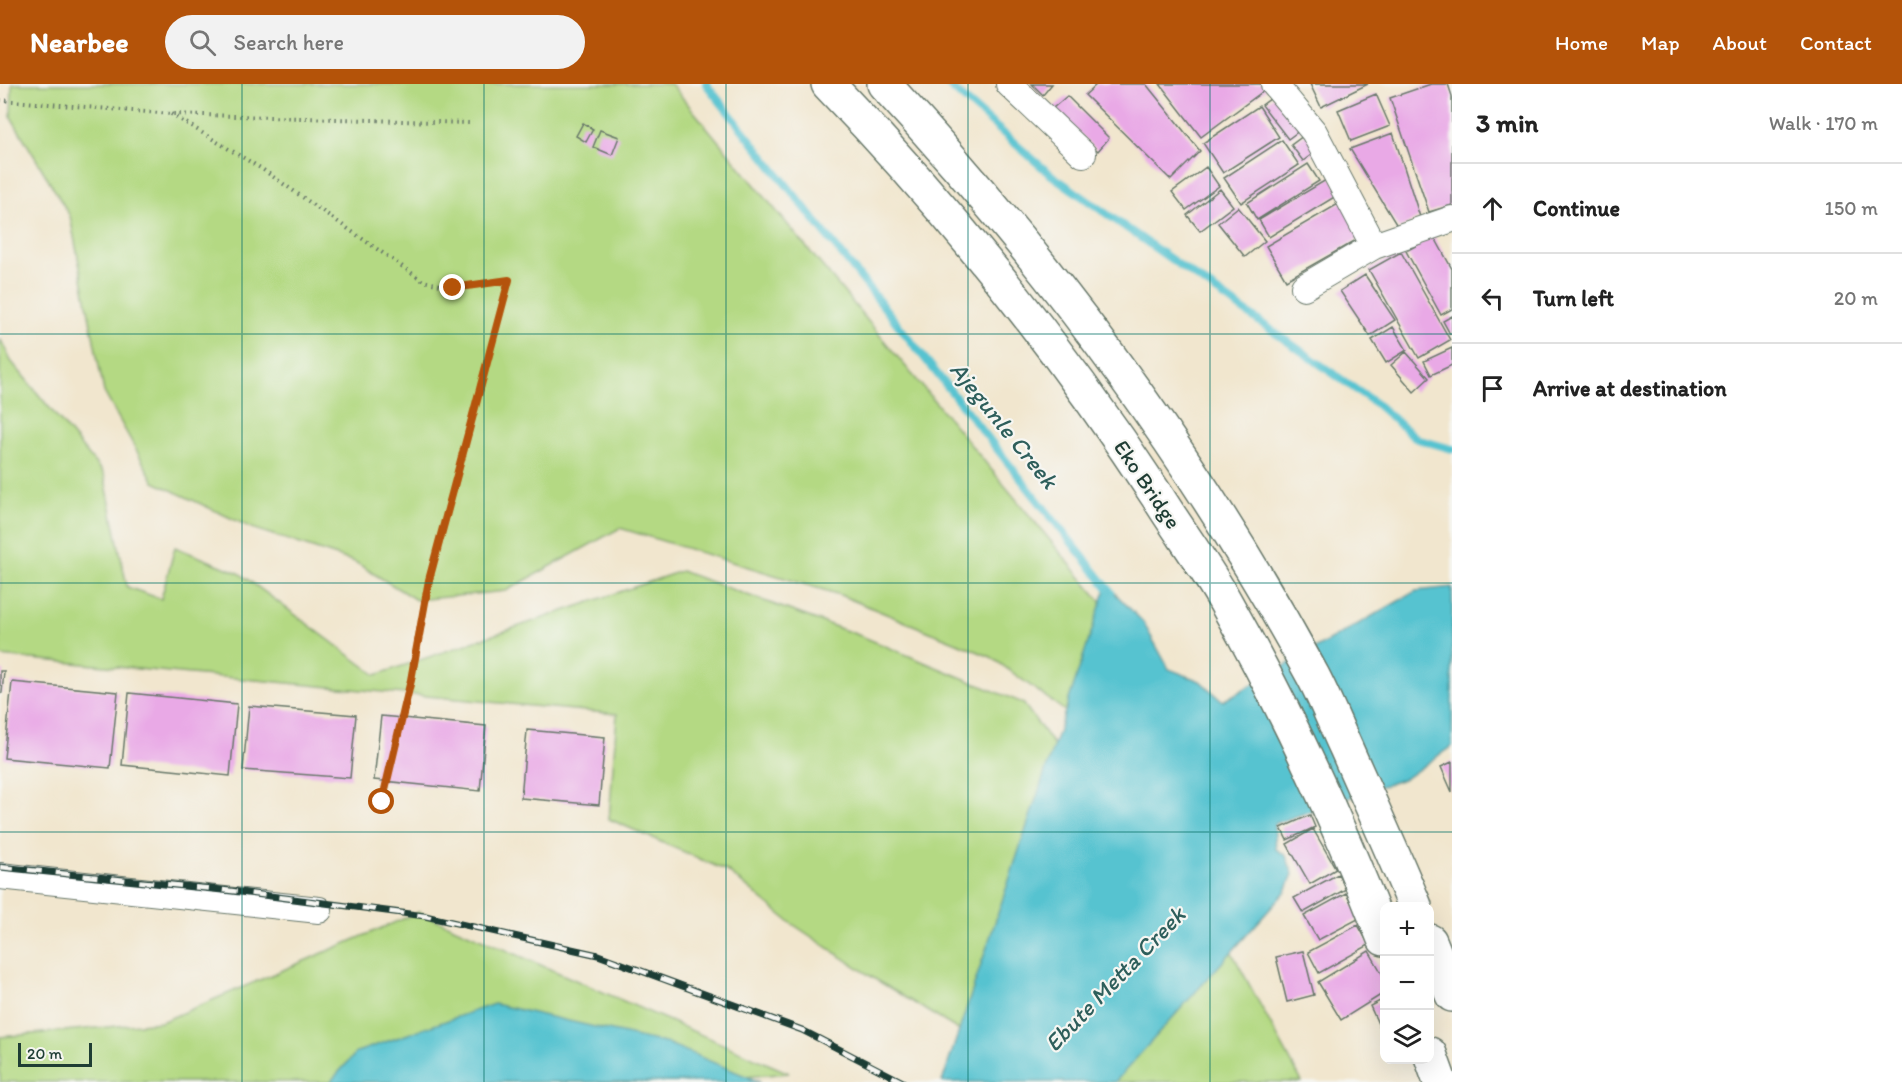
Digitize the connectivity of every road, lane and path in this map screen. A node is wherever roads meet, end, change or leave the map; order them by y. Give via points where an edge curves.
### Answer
1 (828, 84) edge
2 (884, 84) edge
3 (1008, 84) edge
4 (1274, 84) edge
5 (0, 100) edge
6 (171, 114) junction
7 (469, 123) dead end
8 (1083, 154) dead end
9 (1452, 219) edge
10 (1374, 246) junction
11 (1304, 286) dead end
12 (382, 802) dead end
13 (0, 876) edge
14 (1413, 902) edge
15 (320, 910) dead end
16 (1380, 930) edge
17 (1434, 951) edge
18 (1452, 995) edge
19 (1434, 1064) edge
20 (1440, 1082) edge

1 - 16 highway, Eko Bridge via 947,217 1055,347 1164,507 1226,602 1311,767
2 - 14 highway, Eko Bridge via 1044,270 1132,385 1228,528 1314,678
3 - 8 street
4 - 10 street via 1314,132
5 - 6 path
6 - 7 path
6 - 12 path via 262,169 423,281 453,288 509,280 429,580 411,680
9 - 10 street
10 - 11 street
13 - 15 street
17 - 18 highway
19 - 20 highway

